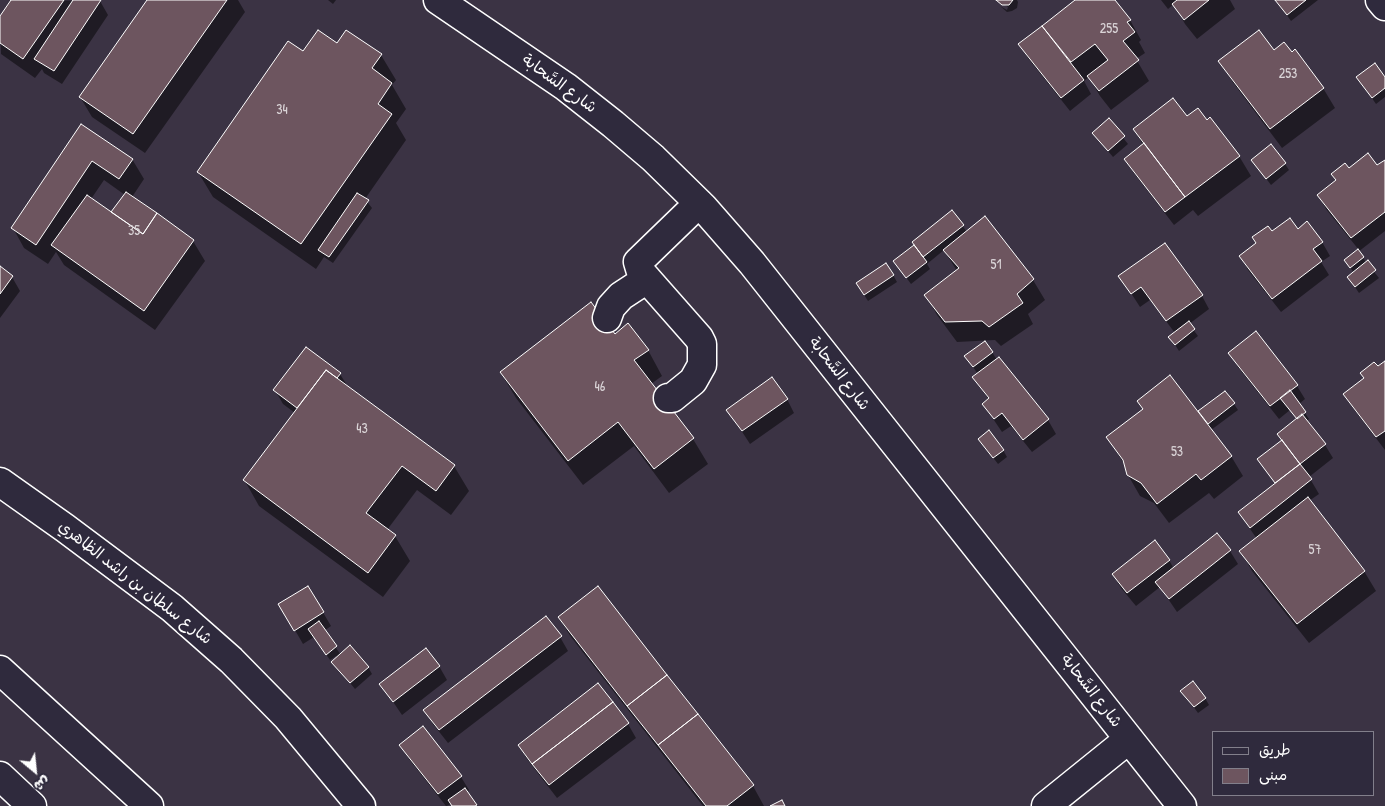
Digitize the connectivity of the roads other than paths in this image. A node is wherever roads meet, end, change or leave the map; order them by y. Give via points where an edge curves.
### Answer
1 (438, 0) edge
2 (1380, 0) edge
3 (1385, 6) edge
4 (473, 10) edge
5 (699, 203) junction
6 (647, 279) junction
7 (607, 318) dead end
8 (668, 398) dead end
9 (0, 482) edge
10 (0, 670) edge
11 (1130, 739) junction
12 (0, 776) edge
13 (32, 806) edge
14 (149, 806) edge
15 (361, 806) edge
16 (1046, 806) edge
17 (1182, 806) edge

1 - 4 street, شارع السَّحابة
2 - 3 street
4 - 5 street, شارع السَّحابة via 653,158
5 - 6 street via 638,262
5 - 11 street, شارع السَّحابة via 752,263
6 - 7 street via 621,296 611,307
6 - 8 street via 702,344 702,365 694,381
9 - 15 street, شارع سلطان بن راشد الظاهري via 172,608 231,660 288,718
10 - 14 street
11 - 16 street
11 - 17 street, شارع السَّحابة
12 - 13 street

